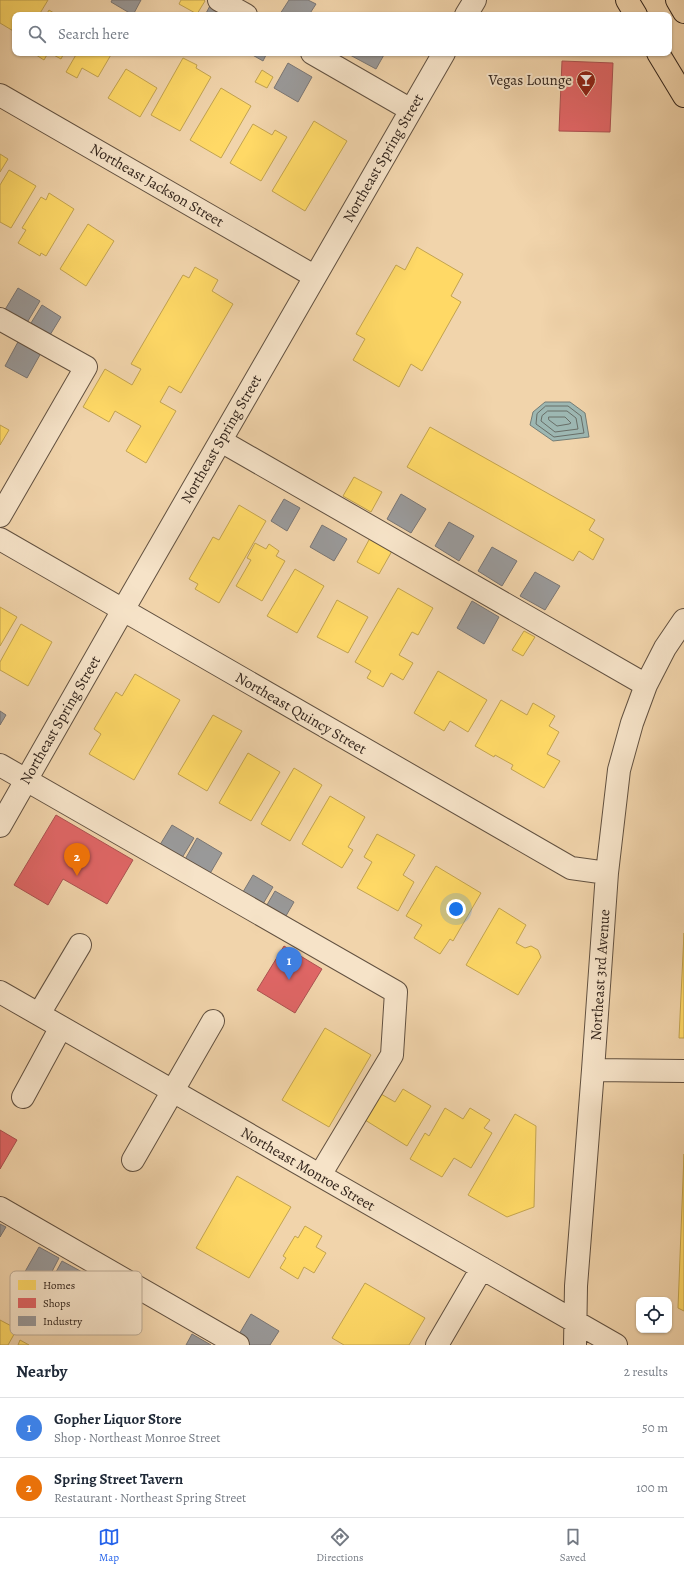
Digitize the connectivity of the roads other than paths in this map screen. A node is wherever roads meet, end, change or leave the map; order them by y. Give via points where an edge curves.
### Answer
1 (219, 0) edge
2 (475, 0) edge
3 (627, 0) edge
4 (677, 0) edge
5 (241, 12) edge
6 (468, 12) edge
7 (634, 12) edge
8 (684, 12) edge
9 (317, 56) edge
10 (442, 56) edge
11 (660, 56) edge
12 (0, 95) edge
13 (684, 96) edge
14 (411, 110) junction
15 (314, 276) junction
16 (0, 319) edge
17 (221, 441) junction
18 (0, 516) edge
19 (0, 539) edge
20 (123, 610) junction
21 (684, 620) edge
22 (646, 685) junction
23 (0, 765) edge
24 (26, 780) junction
25 (0, 826) edge
26 (607, 872) junction
27 (80, 945) dead end
28 (0, 992) edge
29 (39, 1014) junction
30 (213, 1021) dead end
31 (61, 1027) junction
32 (593, 1070) junction
33 (684, 1071) edge
34 (172, 1090) junction
35 (23, 1097) dead end
36 (133, 1160) dead end
37 (320, 1175) junction
38 (0, 1208) edge
39 (482, 1268) junction
40 (109, 1271) edge
41 (142, 1290) edge
42 (576, 1322) junction
43 (238, 1345) edge
44 (437, 1345) edge
45 (575, 1345) edge
46 (616, 1345) edge

1 - 5 street
2 - 6 street
3 - 7 main road
4 - 8 main road
9 - 14 street
10 - 14 street, Northeast Spring Street
11 - 13 main road
12 - 15 street, Northeast Jackson Street
14 - 15 street, Northeast Spring Street
15 - 17 street, Northeast Spring Street
16 - 18 street via 86,367
17 - 20 street, Northeast Spring Street
17 - 22 street
19 - 20 street, Northeast Quincy Street
20 - 24 street, Northeast Spring Street
20 - 26 street, Northeast Quincy Street via 570,868
21 - 22 street, Northeast 3rd Avenue via 665,648
22 - 26 street, Northeast 3rd Avenue via 619,770
23 - 24 street
24 - 25 street, Northeast Spring Street
24 - 37 street via 396,992 392,1055
26 - 32 street, Northeast 3rd Avenue
27 - 29 street
28 - 29 street, Northeast Monroe Street
29 - 31 street, Northeast Monroe Street
30 - 34 street
31 - 34 street, Northeast Monroe Street
31 - 35 street
32 - 33 street
32 - 42 street, Northeast 3rd Avenue via 576,1286
34 - 36 street
34 - 37 street, Northeast Monroe Street
37 - 39 street, Northeast Monroe Street
38 - 40 street
39 - 42 street, Northeast Monroe Street
39 - 44 street
41 - 43 street
42 - 45 street, Northeast 3rd Avenue
42 - 46 street, Northeast Monroe Street

